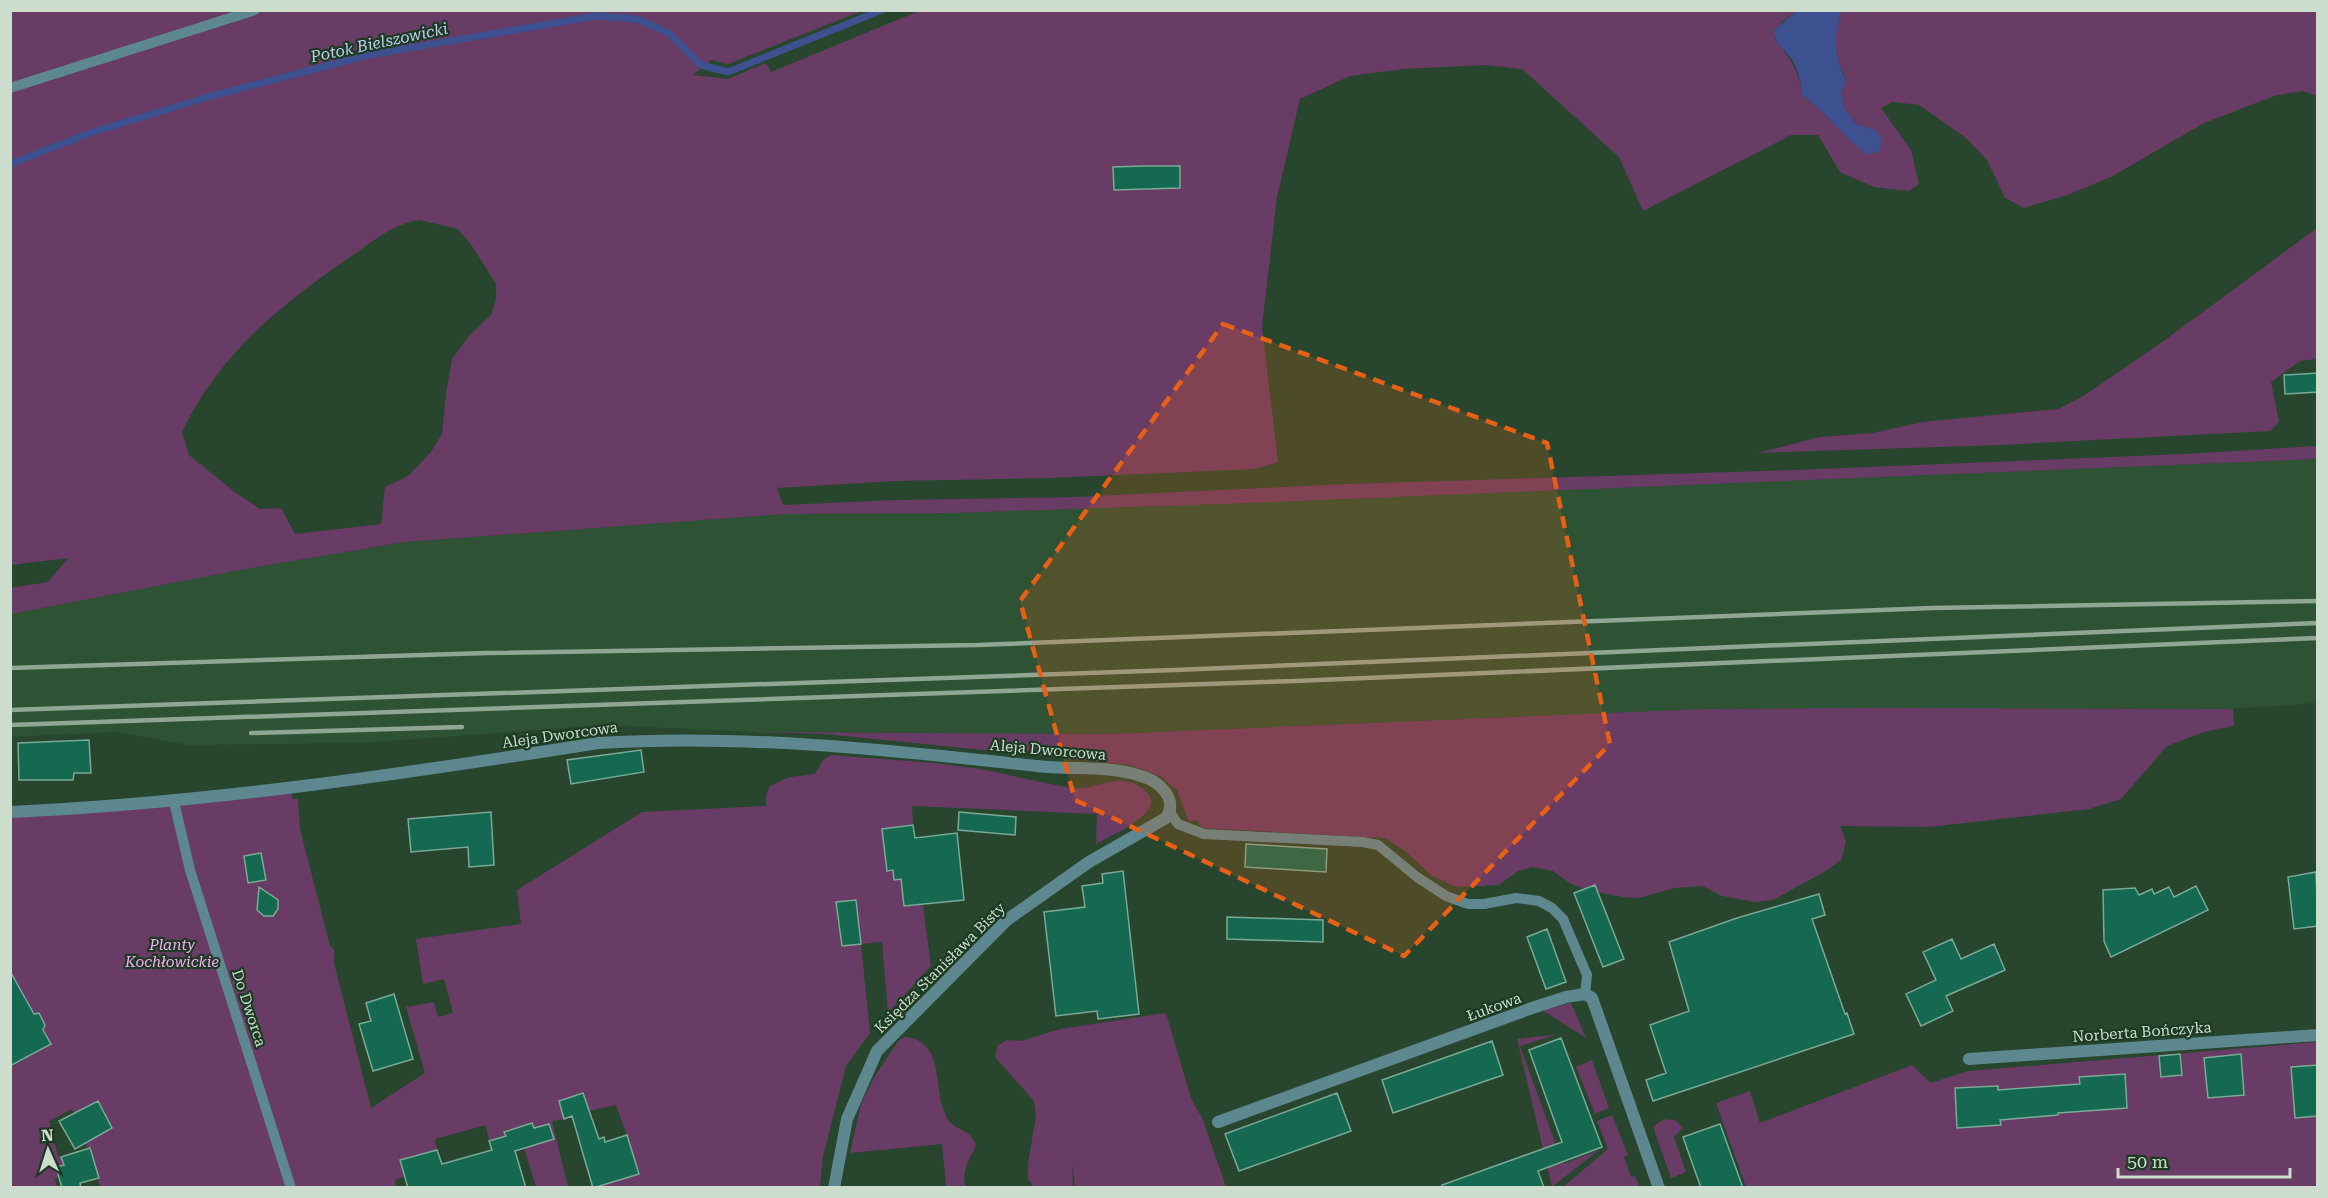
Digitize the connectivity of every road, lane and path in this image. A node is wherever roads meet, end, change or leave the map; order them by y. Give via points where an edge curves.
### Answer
1 (255, 10) edge
2 (10, 87) edge
3 (174, 802) junction
4 (10, 812) edge
5 (1170, 812) junction
6 (1586, 994) junction
7 (2318, 1035) edge
8 (1969, 1059) dead end
9 (1218, 1122) dead end
10 (291, 1188) edge
11 (834, 1188) edge
12 (1659, 1188) edge

1 - 2 lane
3 - 4 street, Aleja Dworcowa
3 - 5 street, Aleja Dworcowa via 290,789 598,743 648,740 800,744 1115,771 1142,776 1167,792
3 - 10 lane, Do Dworca via 190,870
5 - 6 lane via 1178,824 1204,834 1378,844 1417,877 1446,896 1468,904 1516,898 1539,901 1563,919 1587,975
5 - 11 street, Księdza Stanisława Bisty via 1166,818 1089,862 1007,920 877,1051 847,1119
6 - 9 street, Łukowa via 1535,1007
6 - 12 street via 1592,999
7 - 8 street, Norberta Bończyka

